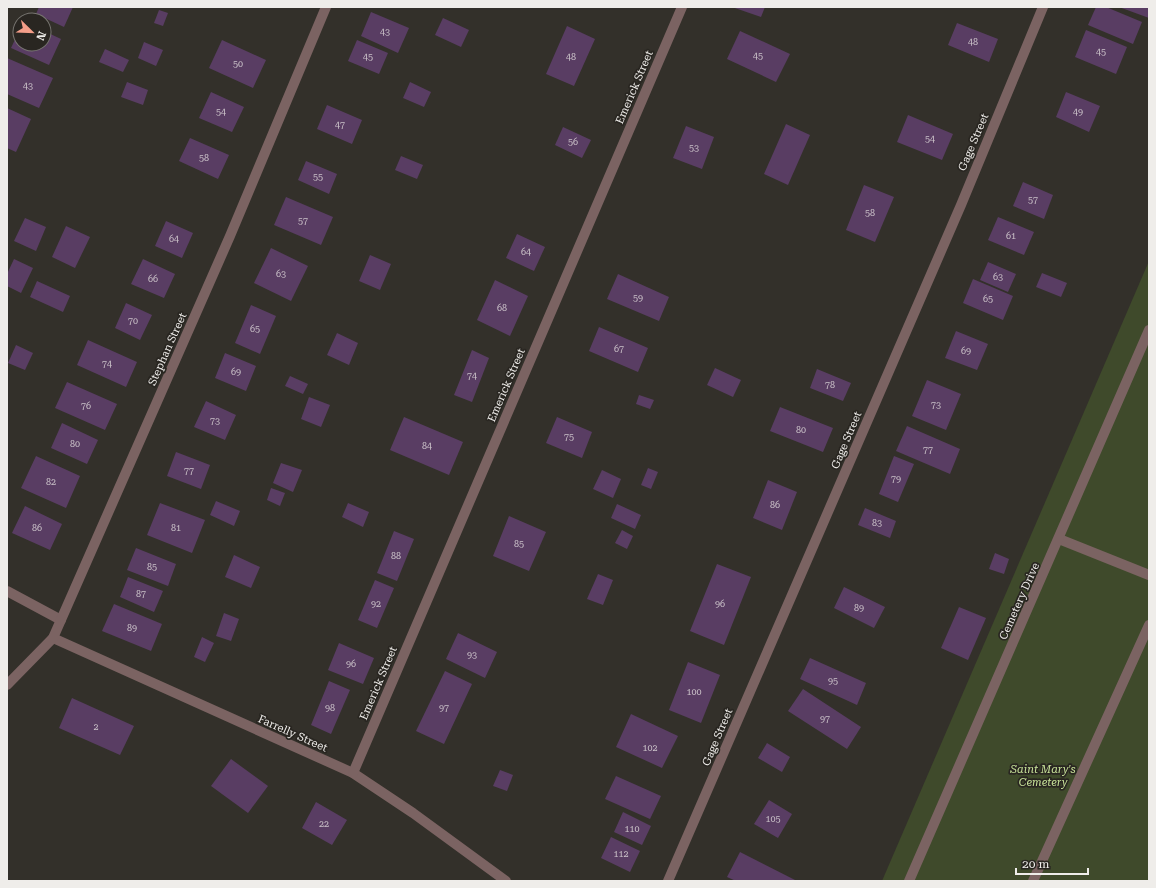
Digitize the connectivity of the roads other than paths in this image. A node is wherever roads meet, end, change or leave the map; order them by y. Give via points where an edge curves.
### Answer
1 (326, 7) edge
2 (682, 7) edge
3 (1043, 7) edge
4 (1149, 330) edge
5 (1059, 539) junction
6 (1149, 575) edge
7 (7, 591) edge
8 (61, 620) junction
9 (1149, 625) edge
10 (53, 638) junction
11 (7, 685) edge
12 (353, 772) junction
13 (506, 881) edge
14 (668, 881) edge
15 (909, 881) edge
16 (1033, 881) edge

1 - 8 street, Stephan Street via 230,236
2 - 12 street, Emerick Street
3 - 14 street, Gage Street
4 - 5 street, Cemetery Drive
5 - 6 street
5 - 15 street, Cemetery Drive
7 - 8 street
8 - 10 street, Stephan Street
9 - 16 street
10 - 11 street, Stephan Street
10 - 12 street, Farrelly Street
12 - 13 street, Farrelly Street via 413,812

